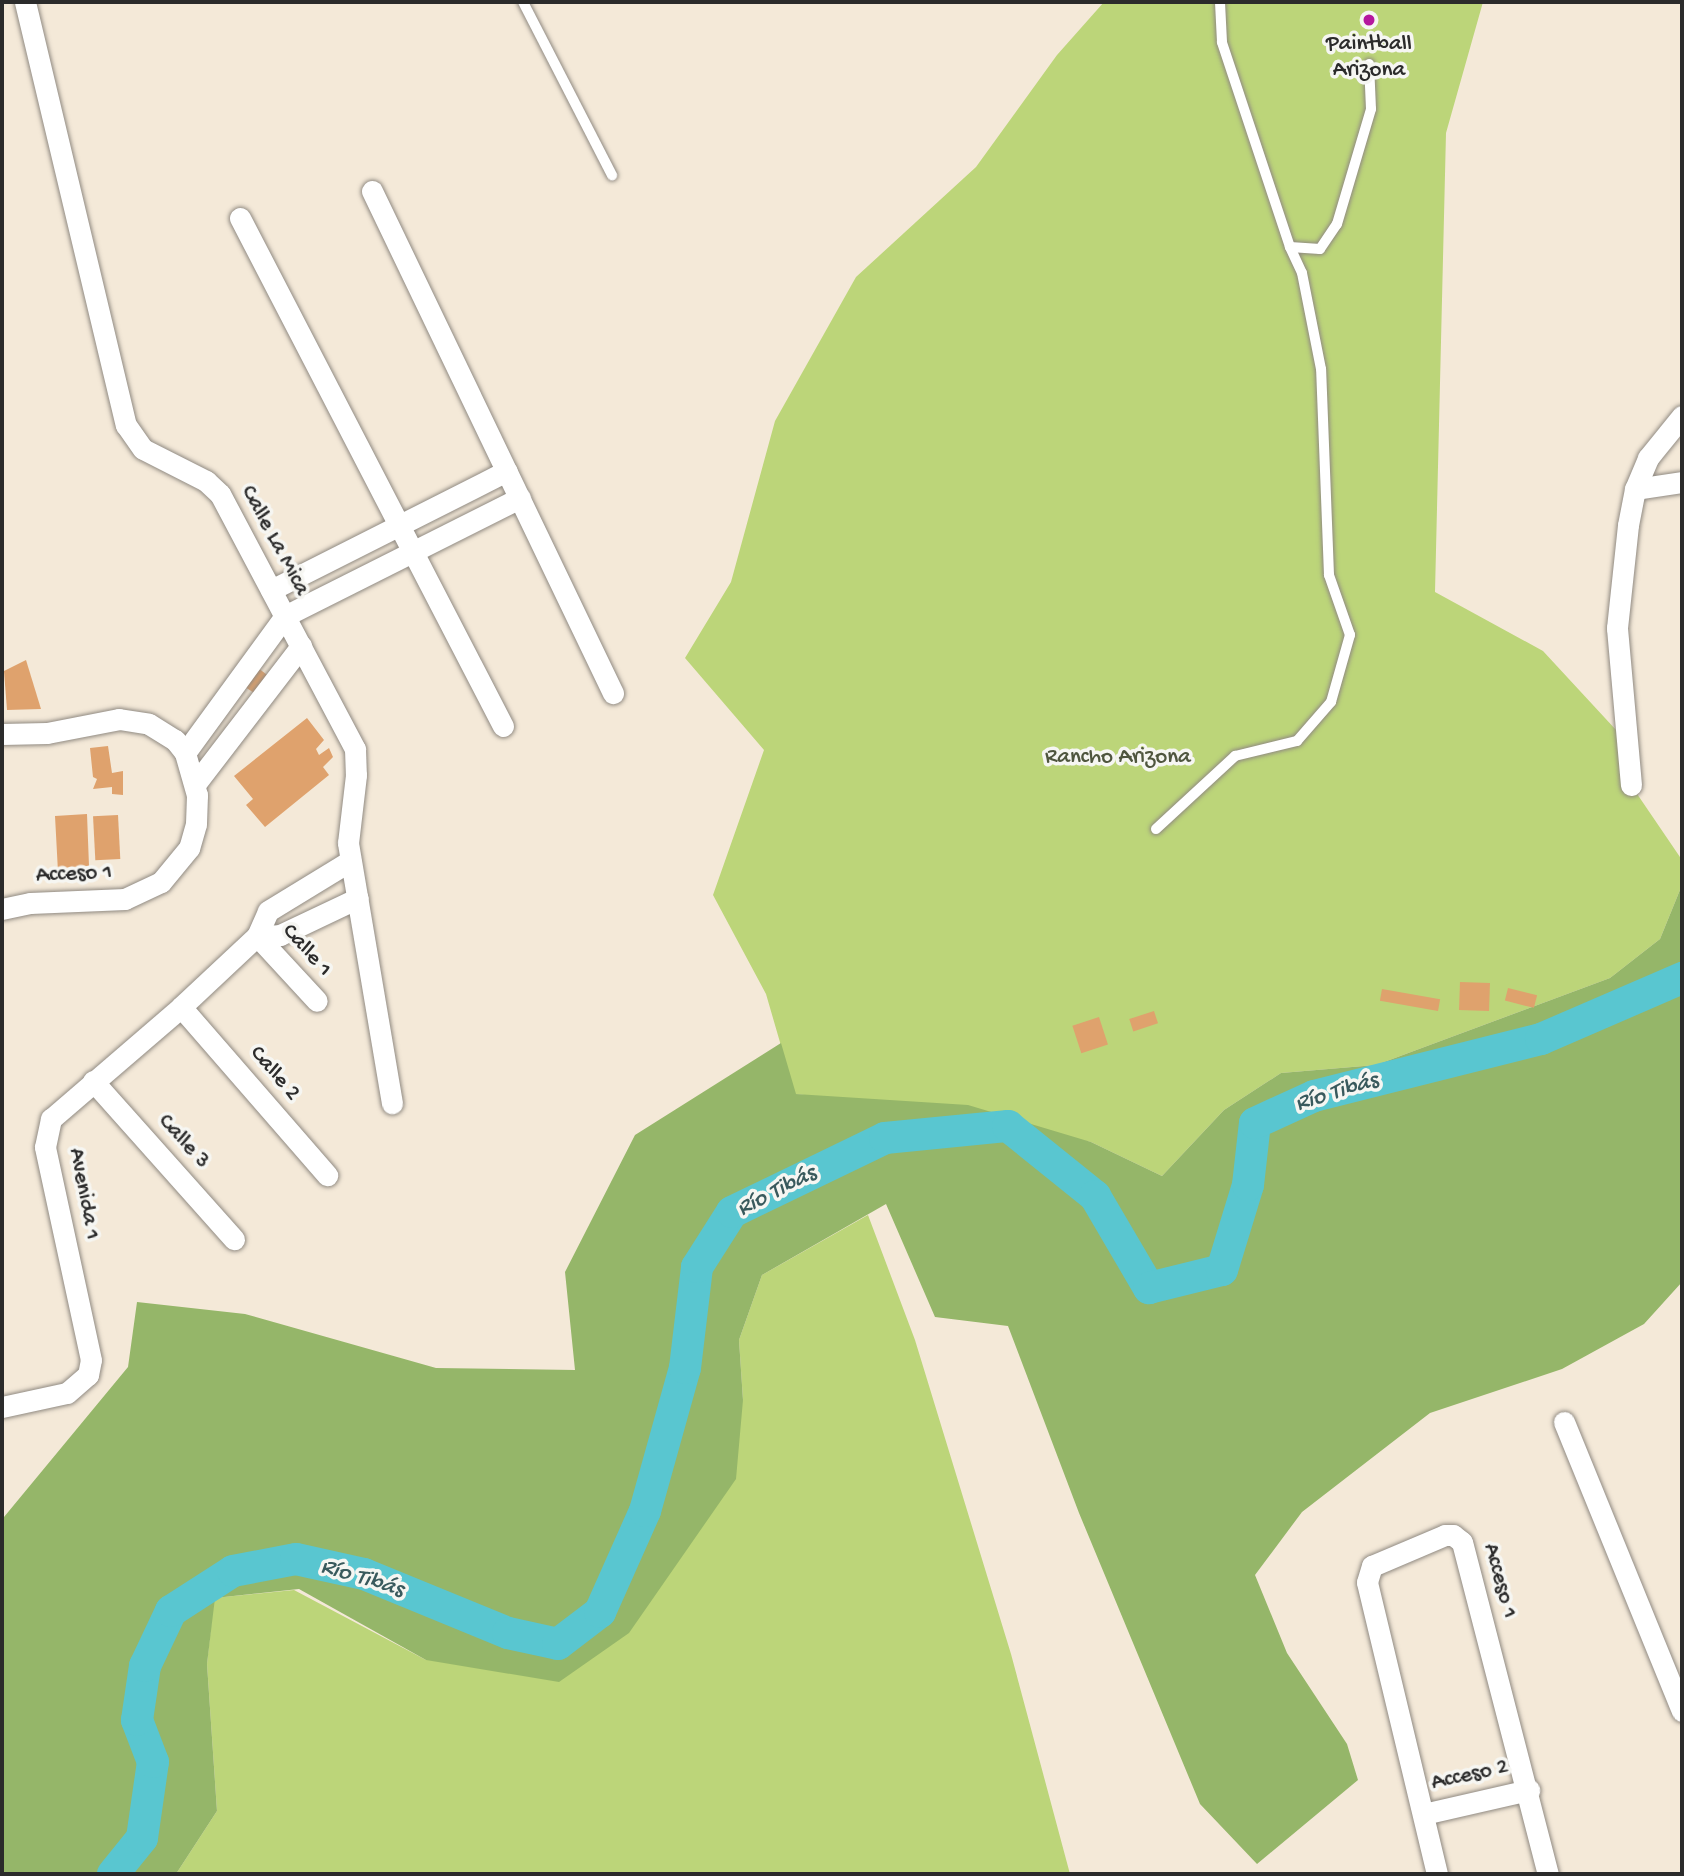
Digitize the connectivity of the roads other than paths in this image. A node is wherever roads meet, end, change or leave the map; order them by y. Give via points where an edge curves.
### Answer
1 (25, 2) edge
2 (523, 2) edge
3 (1220, 2) edge
4 (1369, 64) dead end
5 (612, 175) dead end
6 (372, 191) dead end
7 (240, 218) dead end
8 (1290, 247) junction
9 (1682, 416) edge
10 (507, 471) junction
11 (1682, 482) edge
12 (1635, 489) junction
13 (520, 498) junction
14 (400, 525) junction
15 (412, 550) junction
16 (271, 590) junction
17 (285, 616) junction
18 (300, 646) junction
19 (613, 693) dead end
20 (503, 726) dead end
21 (2, 734) edge
22 (185, 753) junction
23 (196, 783) junction
24 (1631, 785) dead end
25 (1156, 829) dead end
26 (350, 861) junction
27 (358, 898) junction
28 (2, 909) edge
29 (257, 936) junction
30 (317, 1001) dead end
31 (181, 1007) junction
32 (93, 1081) junction
33 (392, 1103) dead end
34 (327, 1175) dead end
35 (234, 1239) dead end
36 (2, 1407) edge
37 (1563, 1422) dead end
38 (1682, 1711) edge
39 (1529, 1790) junction
40 (1424, 1814) junction
41 (1437, 1874) edge
42 (1548, 1874) edge

1 - 16 street, Calle La Mica via 126,425 143,449 206,481 220,494
2 - 5 lane
3 - 8 lane via 1222,42
4 - 8 lane via 1371,110 1337,224 1320,249
6 - 10 street
7 - 14 street
8 - 25 lane via 1302,273 1321,369 1329,575 1350,635 1331,702 1297,741 1235,756
9 - 12 street via 1648,458
10 - 13 street
10 - 14 street
11 - 12 street
12 - 24 street via 1617,628
13 - 15 street
13 - 19 street
14 - 15 street
14 - 16 street
15 - 17 street
15 - 20 street
16 - 17 street, Calle La Mica
17 - 18 street, Calle La Mica
17 - 22 street
18 - 23 street
18 - 26 street, Calle La Mica via 355,749
21 - 22 street, Acceso 1 via 47,733 102,721 134,720 163,730
22 - 23 street, Acceso 1
23 - 28 street, Acceso 1 via 196,824 189,848 161,882 125,899 30,903
26 - 27 street, Calle La Mica
26 - 29 street, Avenida 1 via 268,911
27 - 29 street via 280,935
27 - 33 street, Calle La Mica
29 - 30 street, Calle 1
29 - 31 street, Avenida 1
31 - 32 street, Avenida 1
31 - 34 street, Calle 2
32 - 35 street, Calle 3
32 - 36 street, Avenida 1 via 51,1119 46,1147 91,1360 89,1375 67,1393
37 - 38 street
39 - 40 street, Acceso 2
39 - 40 street, Acceso 1 via 1462,1542 1446,1535 1372,1566 1367,1582
39 - 42 street, Acceso 1
40 - 41 street, Acceso 1

